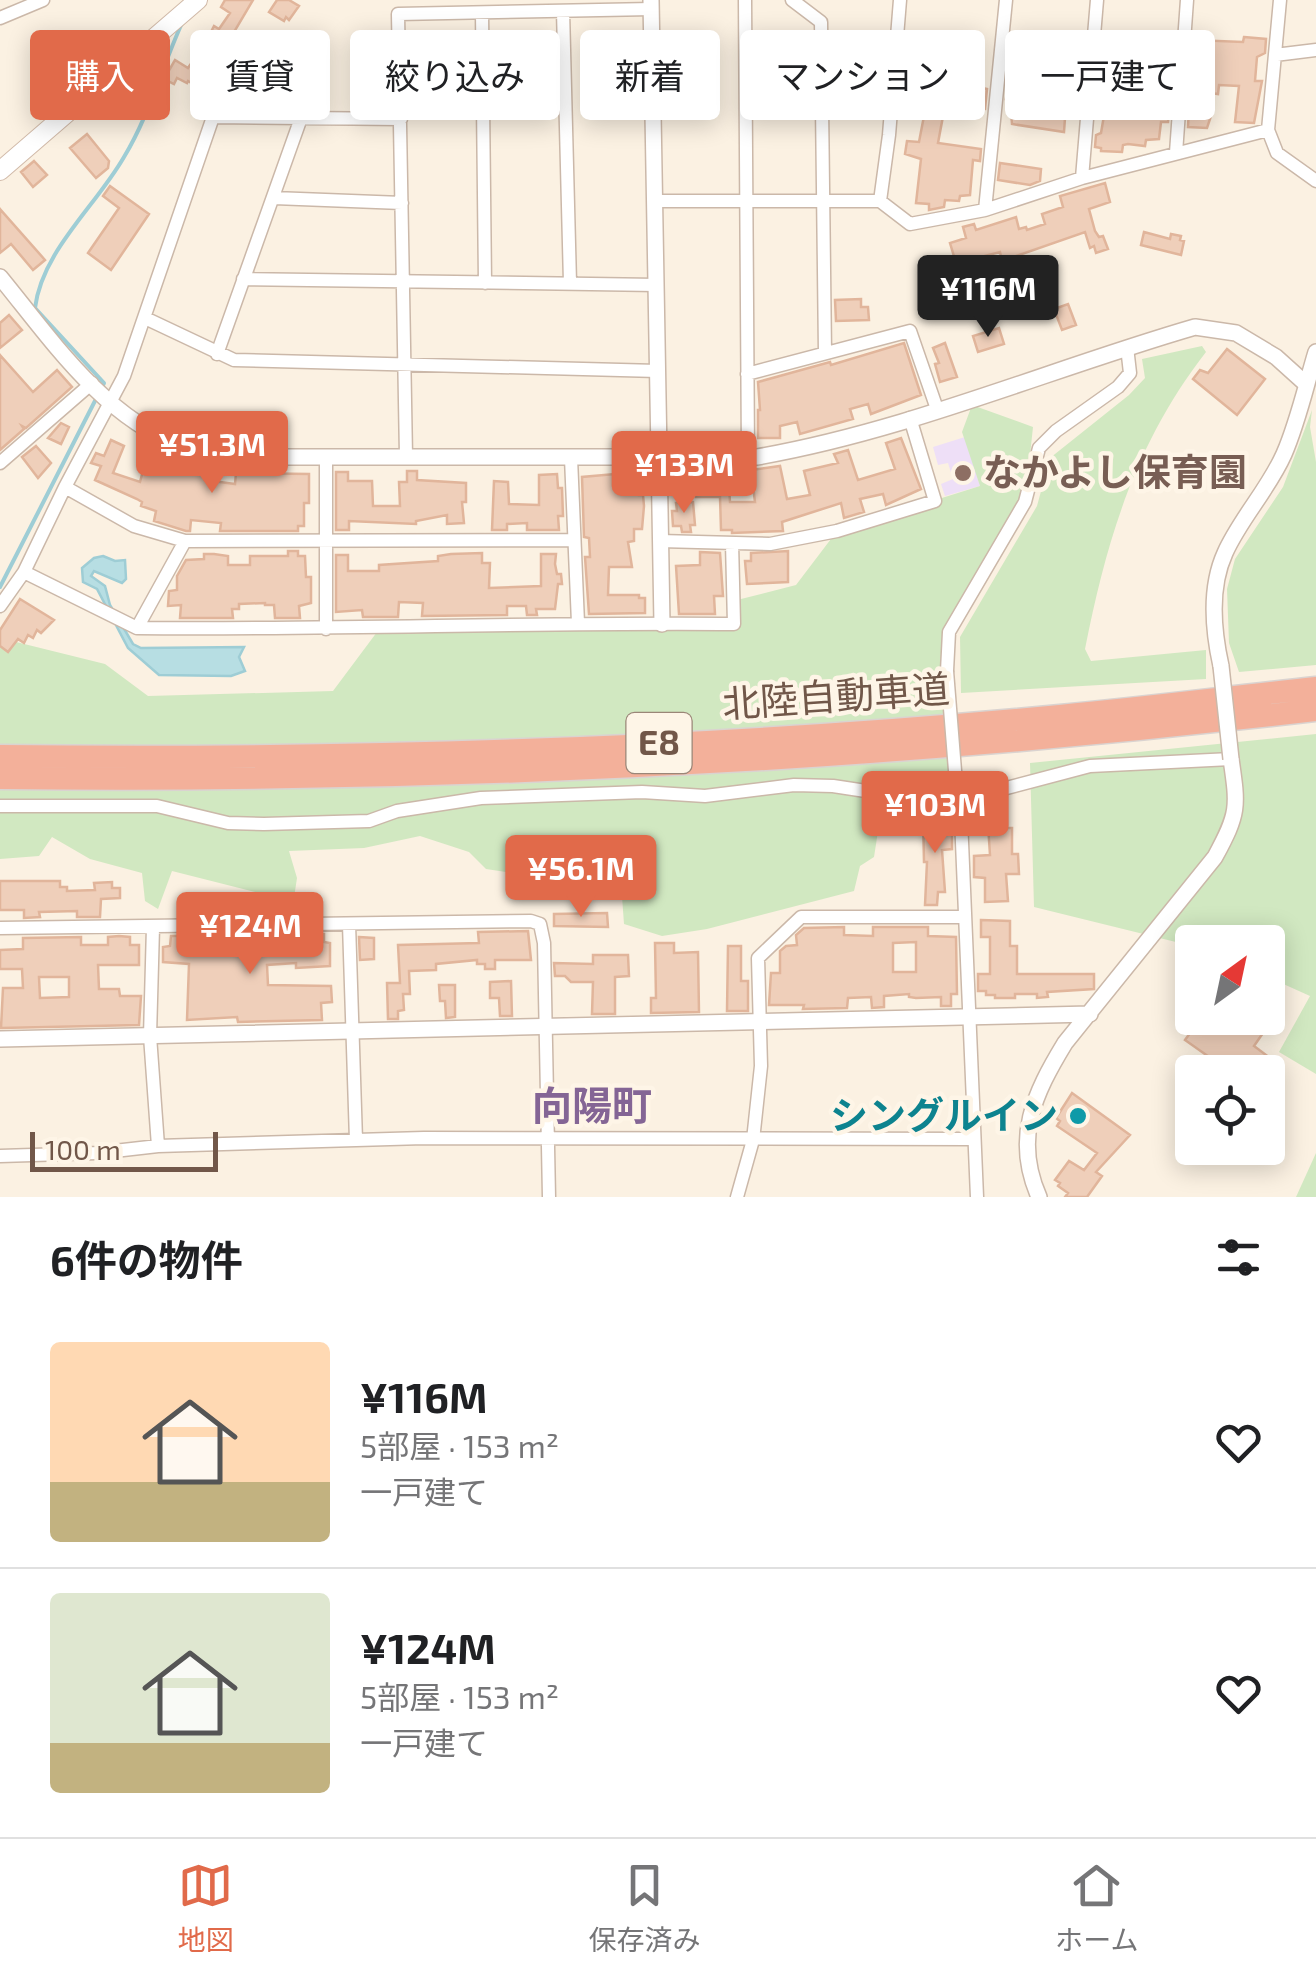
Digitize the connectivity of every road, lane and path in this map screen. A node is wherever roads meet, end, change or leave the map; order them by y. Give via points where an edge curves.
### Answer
1 (4, 0) edge
2 (43, 0) edge
3 (198, 0) edge
4 (745, 0) edge
5 (792, 0) edge
6 (900, 0) edge
7 (1006, 0) edge
8 (1097, 0) edge
9 (1188, 0) edge
10 (1280, 0) edge
11 (651, 4) edge
12 (17, 10) junction
13 (564, 11) junction
14 (482, 13) junction
15 (0, 18) edge
16 (398, 30) edge
17 (1316, 50) edge
18 (1275, 55) junction
19 (212, 120) edge
20 (300, 120) edge
21 (401, 120) edge
22 (1268, 130) junction
23 (1176, 153) junction
24 (0, 171) edge
25 (1082, 178) junction
26 (1316, 181) edge
27 (274, 198) junction
28 (823, 200) junction
29 (656, 201) junction
30 (880, 201) junction
31 (747, 202) junction
32 (402, 204) junction
33 (985, 210) junction
34 (0, 278) edge
35 (243, 279) junction
36 (405, 281) junction
37 (485, 283) junction
38 (570, 284) junction
39 (657, 284) junction
40 (145, 318) junction
41 (1127, 346) junction
42 (1316, 352) edge
43 (825, 353) junction
44 (217, 354) junction
45 (406, 364) junction
46 (658, 372) junction
47 (748, 374) junction
48 (93, 384) junction
49 (1306, 384) junction
50 (108, 400) junction
51 (937, 409) junction
52 (910, 418) junction
53 (326, 456) junction
54 (406, 456) junction
55 (748, 456) junction
56 (571, 458) junction
57 (659, 459) junction
58 (0, 462) edge
59 (65, 487) junction
60 (325, 540) junction
61 (574, 540) junction
62 (185, 541) junction
63 (660, 541) junction
64 (732, 543) junction
65 (24, 572) junction
66 (0, 606) edge
67 (578, 622) junction
68 (662, 624) junction
69 (137, 628) junction
70 (326, 630) junction
71 (1316, 688) edge
72 (1316, 710) edge
73 (0, 756) edge
74 (1231, 759) junction
75 (0, 778) edge
76 (961, 800) junction
77 (0, 806) edge
78 (962, 918) junction
79 (348, 924) junction
80 (153, 927) junction
81 (0, 928) edge
82 (1090, 1014) junction
83 (967, 1016) junction
84 (760, 1020) junction
85 (546, 1028) junction
86 (352, 1031) junction
87 (150, 1036) junction
88 (0, 1039) edge
89 (973, 1139) junction
90 (356, 1140) junction
91 (547, 1140) junction
92 (753, 1140) junction
93 (158, 1146) junction
94 (0, 1156) edge
95 (550, 1197) edge
96 (737, 1197) edge
97 (977, 1197) edge
98 (1039, 1197) edge

1 - 12 street
2 - 12 street
3 - 24 main road
4 - 31 street
5 - 28 street via 821,22
6 - 30 street
7 - 33 street
8 - 25 street
9 - 23 street
10 - 18 street
11 - 13 street
11 - 29 street
12 - 15 street
13 - 14 street
13 - 38 street
14 - 16 street via 398,14
14 - 37 street
17 - 18 street
18 - 22 street
19 - 40 street
20 - 27 street
21 - 32 street
22 - 23 street
22 - 26 street via 1277,153
23 - 25 street
25 - 33 street
27 - 32 street
27 - 35 street
28 - 30 street
28 - 31 street
28 - 43 street
29 - 31 street
29 - 39 street
30 - 33 street via 910,224
31 - 47 street
32 - 36 street
34 - 48 street
35 - 36 street
35 - 44 street
36 - 37 street
36 - 45 street
37 - 38 street
38 - 39 street
39 - 46 street
40 - 44 street
40 - 50 street
41 - 49 street via 1195,327 1236,333
41 - 51 street
41 - 76 street, bridge via 1130,373 1118,387 1039,448 1025,502 949,632
42 - 49 street
43 - 47 street
43 - 51 street via 910,331
44 - 45 street via 234,360
45 - 46 street
45 - 54 street
46 - 57 street
47 - 55 street
48 - 50 street
48 - 58 street
49 - 74 street, bridge via 1285,452 1225,552 1214,588
50 - 53 street via 178,444 256,458
50 - 59 street
51 - 52 street
52 - 55 street
52 - 64 street via 935,501 837,531 770,544
53 - 54 street
53 - 60 street
54 - 56 street
55 - 57 street
56 - 57 street
56 - 61 street
57 - 63 street
59 - 62 street via 134,526
59 - 65 street
60 - 61 street
60 - 62 street
60 - 70 street
61 - 67 street
62 - 69 street
63 - 64 street
63 - 68 street
64 - 68 street via 734,624
65 - 66 street
65 - 69 street
67 - 68 street
67 - 70 street
69 - 70 street
71 - 73 highway, 北陸自動車道 / E8 via 1060,716 719,741 316,756
72 - 75 highway, 北陸自動車道 / E8 via 1068,737 722,762 315,778
74 - 76 street via 1090,766
74 - 82 street via 1238,807 1232,827
76 - 77 street via 794,785 705,796 482,798 368,821 264,824 157,806
76 - 78 street
78 - 83 street
78 - 84 street via 801,917 758,958
79 - 80 street
79 - 85 street via 540,924
79 - 86 street
80 - 81 street
80 - 87 street
82 - 83 street
82 - 98 street via 1045,1076 1028,1122 1025,1144
83 - 84 street
83 - 89 street
84 - 85 street
84 - 92 street
85 - 86 street
85 - 91 street
86 - 87 street
86 - 90 street
87 - 88 street
87 - 93 street
89 - 92 street
89 - 97 street
90 - 91 street
90 - 93 street
91 - 92 street
91 - 95 street
92 - 96 street
93 - 94 street

